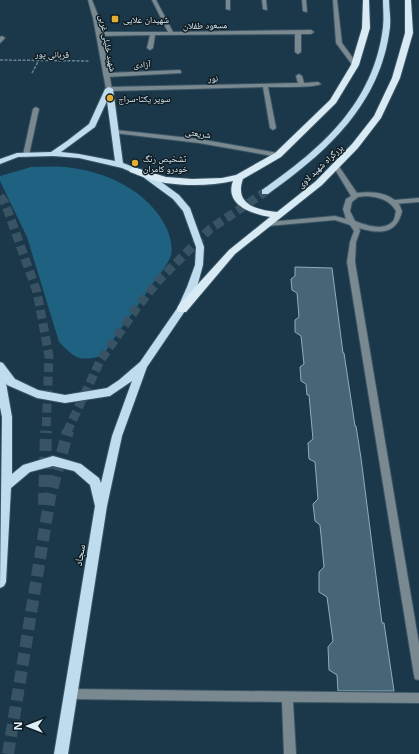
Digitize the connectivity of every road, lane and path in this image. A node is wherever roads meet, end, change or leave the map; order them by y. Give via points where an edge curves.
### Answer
1 (90, 0) edge
2 (154, 0) edge
3 (228, 0) edge
4 (264, 0) edge
5 (304, 0) edge
6 (334, 0) edge
7 (366, 0) edge
8 (386, 0) edge
9 (408, 0) edge
10 (228, 9) dead end
11 (265, 9) dead end
12 (305, 11) dead end
13 (298, 32) junction
14 (311, 32) dead end
15 (99, 34) junction
16 (153, 34) junction
17 (172, 34) junction
18 (150, 48) dead end
19 (298, 52) dead end
20 (0, 60) edge
21 (39, 60) junction
22 (104, 62) junction
23 (355, 65) junction
24 (179, 72) dead end
25 (32, 73) dead end
26 (106, 75) junction
27 (299, 76) dead end
28 (302, 84) junction
29 (318, 84) dead end
30 (265, 85) junction
31 (109, 89) junction
32 (36, 109) dead end
33 (272, 128) dead end
34 (116, 132) junction
35 (0, 153) edge
36 (53, 154) junction
37 (17, 155) junction
38 (26, 155) junction
39 (278, 155) junction
40 (0, 162) edge
41 (119, 165) junction
42 (336, 166) junction
43 (133, 170) junction
44 (239, 177) junction
45 (265, 192) tunnel mouth
46 (355, 196) junction
47 (419, 200) edge
48 (394, 202) junction
49 (279, 215) junction
50 (353, 222) junction
51 (268, 224) junction
52 (182, 309) junction
53 (143, 364) junction
54 (0, 366) edge
55 (0, 378) edge
56 (6, 486) junction
57 (101, 506) junction
58 (0, 582) edge
59 (419, 674) edge
60 (70, 694) junction
61 (287, 696) junction
62 (419, 698) edge
63 (61, 754) edge
64 (290, 754) edge

1 - 15 street, شهید خلیلی غربی
2 - 17 street
3 - 10 street
4 - 11 street
5 - 12 street
6 - 23 street via 339,43
7 - 23 highway via 366,28
8 - 45 main road via 386,30 376,74 356,109 332,140 298,170
9 - 42 highway, بزرگراه شهید لاوی via 409,33 396,78 378,116
13 - 14 street, مسعود طفلان
13 - 17 street, مسعود طفلان
13 - 19 street
15 - 16 street, مسعود طفلان
15 - 22 street, شهید خلیلی غربی
16 - 17 street, مسعود طفلان
16 - 18 street
20 - 21 path, قربانی پور
21 - 22 path, قربانی پور
21 - 25 path
22 - 26 street, شهید خلیلی غربی
23 - 39 highway via 334,101
24 - 26 street, آزادی
26 - 31 street, شهید خلیلی غربی
27 - 28 street
28 - 29 street, نور
28 - 30 street, نور
30 - 31 street, نور
30 - 33 street
31 - 34 main road
31 - 36 main road via 92,125
32 - 38 street
34 - 39 street, شریعتی via 199,141
34 - 41 main road
35 - 37 main road
36 - 38 main road
36 - 41 main road via 79,156
37 - 38 main road
37 - 40 main road
39 - 44 highway
41 - 43 main road
42 - 46 street
42 - 49 highway, بزرگراه شهید لاوی
43 - 44 highway via 165,180 192,182 222,181
43 - 52 main road via 146,175 176,197 187,210 200,247 200,264
44 - 49 highway via 235,190 242,203 258,212
46 - 48 street via 371,194
46 - 50 street via 346,205 348,217
47 - 48 street
48 - 50 street via 399,214 394,224 370,229
49 - 51 highway, بزرگراه شهید لاوی
50 - 51 street via 334,218
50 - 59 street via 357,231 351,262
51 - 52 highway, بزرگراه شهید لاوی via 232,252
52 - 53 main road
53 - 54 main road via 110,392 65,399 37,394 11,382
53 - 57 main road, سجاد via 117,436
55 - 56 main road via 7,417
56 - 57 main road via 27,468 53,461 77,467 95,482
56 - 58 main road
57 - 60 main road, سجاد
60 - 61 street
60 - 63 main road, سجاد
61 - 62 street
61 - 64 street

